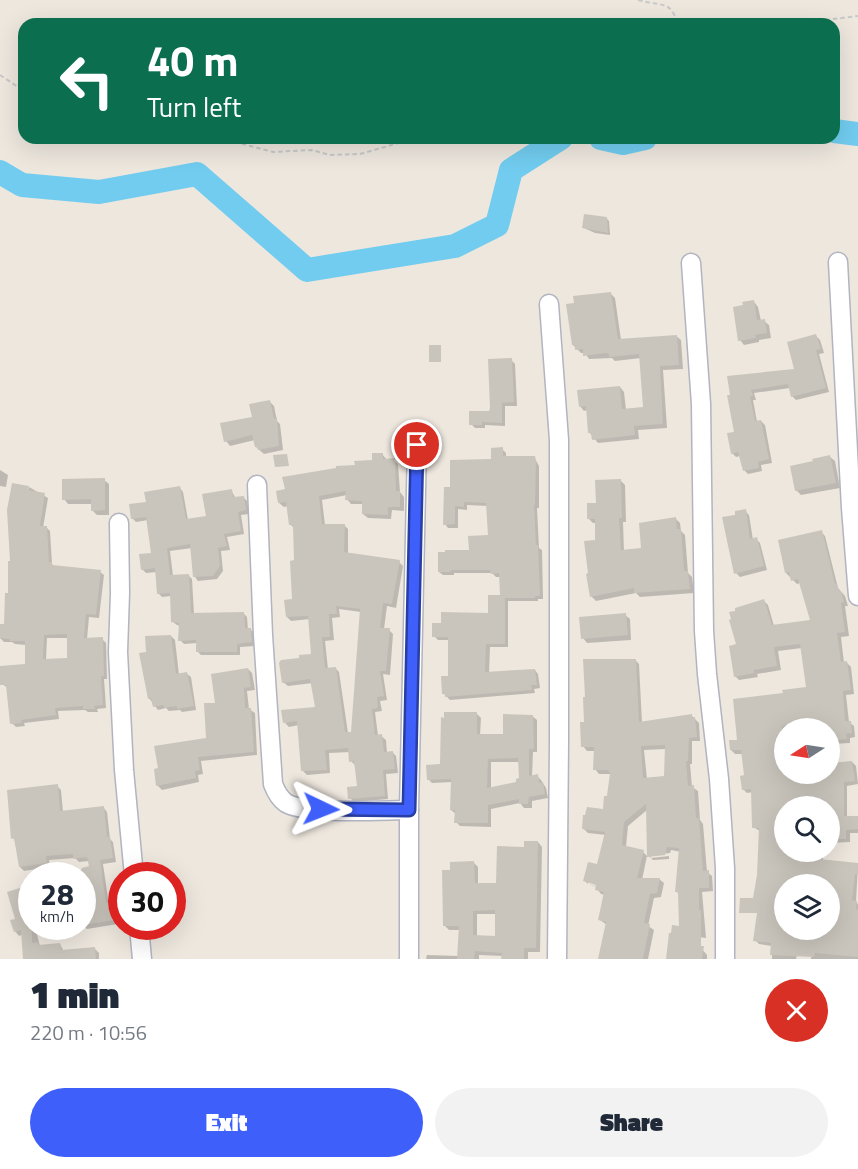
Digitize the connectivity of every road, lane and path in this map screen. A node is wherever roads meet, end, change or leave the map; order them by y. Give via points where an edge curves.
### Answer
1 (638, 0) edge
2 (858, 16) edge
3 (677, 18) edge
4 (840, 18) edge
5 (0, 75) edge
6 (18, 87) edge
7 (243, 144) edge
8 (395, 144) edge
9 (838, 262) dead end
10 (691, 263) dead end
11 (549, 304) dead end
12 (417, 445) dead end
13 (257, 485) dead end
14 (119, 523) dead end
15 (858, 596) edge
16 (409, 810) junction
17 (133, 862) edge
18 (140, 940) edge
19 (142, 959) edge
20 (409, 959) edge
21 (557, 959) edge
22 (725, 959) edge

1 - 3 path via 668,2
2 - 4 path
5 - 6 path
7 - 8 path via 273,152 312,150 330,155 360,154
9 - 15 street
10 - 22 street via 702,404 704,631 725,868
11 - 21 street via 559,440
12 - 16 street
13 - 16 street via 262,635 276,792 287,804 306,808
14 - 17 street via 117,652
16 - 20 street
18 - 19 street

